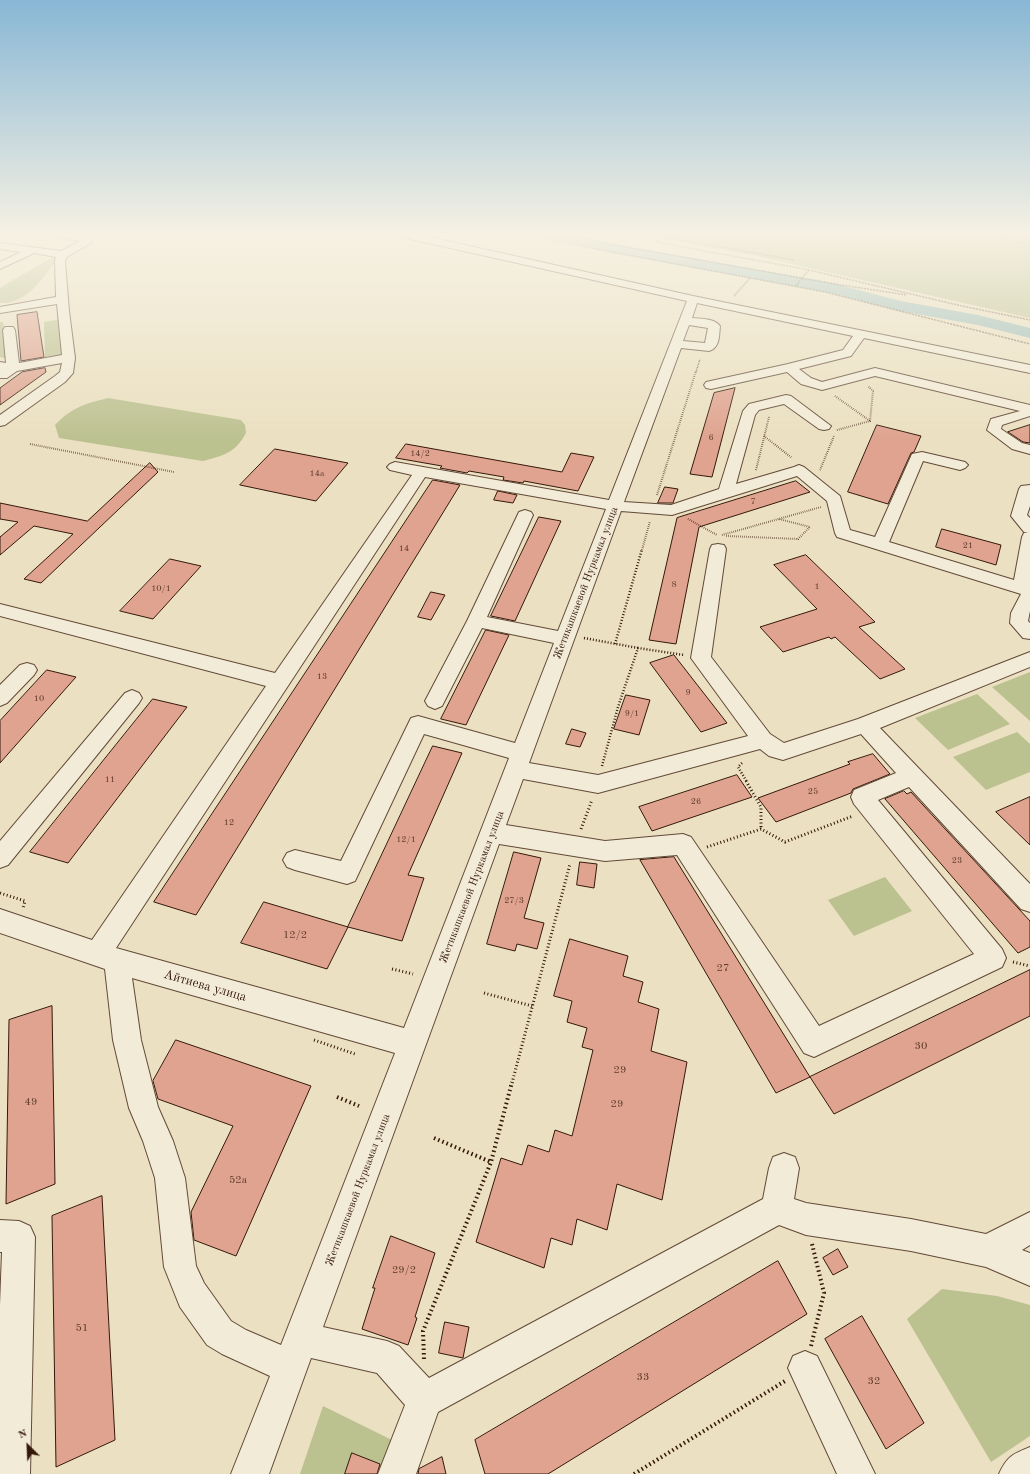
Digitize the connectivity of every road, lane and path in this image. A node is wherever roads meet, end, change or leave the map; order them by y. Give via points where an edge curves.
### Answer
1 (45, 303) edge
2 (62, 303) edge
3 (662, 303) edge
4 (868, 303) edge
5 (949, 303) edge
6 (0, 310) edge
7 (689, 310) junction
8 (1030, 320) edge
9 (9, 330) dead end
10 (861, 333) junction
11 (677, 344) junction
12 (1030, 344) edge
13 (69, 358) junction
14 (6, 367) edge
15 (789, 368) junction
16 (1030, 369) edge
17 (0, 377) edge
18 (711, 384) dead end
19 (822, 386) junction
20 (772, 403) junction
21 (1030, 409) edge
22 (1030, 412) edge
23 (870, 421) dead end
24 (0, 422) edge
25 (824, 426) dead end
26 (764, 436) junction
27 (30, 444) dead end
28 (1030, 450) edge
29 (960, 465) dead end
30 (395, 467) dead end
31 (799, 470) junction
32 (174, 472) dead end
33 (422, 472) junction
34 (752, 484) junction
35 (1026, 489) dead end
36 (726, 492) junction
37 (615, 506) junction
38 (672, 510) junction
39 (524, 515) dead end
40 (778, 519) dead end
41 (1030, 528) edge
42 (1030, 537) edge
43 (879, 544) junction
44 (718, 549) dead end
45 (1026, 591) edge
46 (0, 610) edge
47 (476, 621) junction
48 (1030, 633) edge
49 (566, 637) junction
50 (638, 648) junction
51 (701, 658) junction
52 (1030, 659) edge
53 (27, 670) dead end
54 (280, 682) junction
55 (0, 698) edge
56 (132, 698) dead end
57 (435, 700) dead end
58 (865, 725) junction
59 (763, 740) junction
60 (519, 761) junction
61 (912, 776) junction
62 (598, 784) junction
63 (872, 809) junction
64 (761, 829) junction
65 (492, 834) junction
66 (683, 844) junction
67 (575, 845) junction
68 (0, 858) edge
69 (295, 860) dead end
70 (1030, 901) edge
71 (0, 921) edge
72 (107, 958) junction
73 (392, 969) dead end
74 (413, 974) dead end
75 (484, 993) dead end
76 (532, 1006) junction
77 (412, 1044) junction
78 (337, 1097) dead end
79 (359, 1106) dead end
80 (434, 1138) dead end
81 (491, 1162) junction
82 (784, 1168) dead end
83 (791, 1214) junction
84 (1030, 1228) edge
85 (0, 1236) edge
86 (988, 1251) junction
87 (1030, 1270) edge
88 (296, 1353) junction
89 (424, 1361) dead end
90 (805, 1368) junction
91 (426, 1400) junction
92 (1030, 1465) edge
93 (11, 1474) edge
94 (250, 1474) edge
95 (397, 1474) edge
96 (634, 1474) edge
97 (856, 1474) edge
98 (1018, 1474) edge

1 - 6 street
2 - 13 street
3 - 7 street
4 - 12 path
5 - 8 path
7 - 10 street
7 - 11 street, Жетикашкаевой Нуркамал улица
7 - 11 street via 714,326 711,344 704,348
9 - 14 street
10 - 15 street via 846,353
10 - 16 street
11 - 37 street, Жетикашкаевой Нуркамал улица
13 - 14 street
13 - 24 street via 66,373 60,379
14 - 17 street
15 - 18 street
15 - 19 street via 806,381
19 - 21 street via 874,372
19 - 23 path
20 - 25 street via 786,399
20 - 26 path
20 - 36 street via 754,407 748,414
22 - 28 street via 996,422 994,430 1017,446
26 - 31 path via 805,469
26 - 34 path
27 - 32 path
29 - 43 street via 922,456 916,458
30 - 33 street
31 - 34 street
31 - 43 street via 834,499 843,533
33 - 37 street
33 - 54 street
34 - 36 street
35 - 41 street via 1019,516
36 - 38 street
37 - 38 street
37 - 49 street, Жетикашкаевой Нуркамал улица
38 - 40 path via 719,536 798,539 810,527
39 - 47 street
42 - 45 street via 1025,564
43 - 45 street
44 - 51 street
45 - 48 street via 1019,623
46 - 54 street
47 - 49 street
47 - 57 street
49 - 50 path
49 - 60 street, Жетикашкаевой Нуркамал улица
50 - 51 path
50 - 62 path via 618,707
51 - 59 street
52 - 58 street
53 - 55 street
54 - 72 street
56 - 68 street
58 - 59 street via 783,752
58 - 61 street
59 - 62 street
59 - 64 path via 738,767 761,807
60 - 62 street
60 - 65 street, Жетикашкаевой Нуркамал улица
60 - 69 street via 418,724 347,873
61 - 63 street via 862,797
61 - 70 street
62 - 67 path
63 - 64 path via 785,842
63 - 66 street via 993,958 814,1043
64 - 66 path via 708,847
65 - 67 street
65 - 77 street, Жетикашкаевой Нуркамал улица
66 - 67 street via 605,851
67 - 76 path
71 - 72 street, Айтиева улица
72 - 77 street, Айтиева улица
72 - 88 street via 144,1108 170,1178 180,1267 192,1295 219,1333 234,1342
73 - 74 path
75 - 76 path
76 - 81 path
77 - 88 street, Жетикашкаевой Нуркамал улица
78 - 79 path
80 - 81 path
81 - 89 path via 423,1331
82 - 83 street
83 - 86 street
83 - 90 path via 824,1293
83 - 91 street
84 - 86 street
85 - 93 street via 19,1237
86 - 87 street
88 - 91 street via 387,1358
88 - 94 street, Жетикашкаевой Нуркамал улица
90 - 96 path
90 - 97 street
91 - 95 street
92 - 98 street

